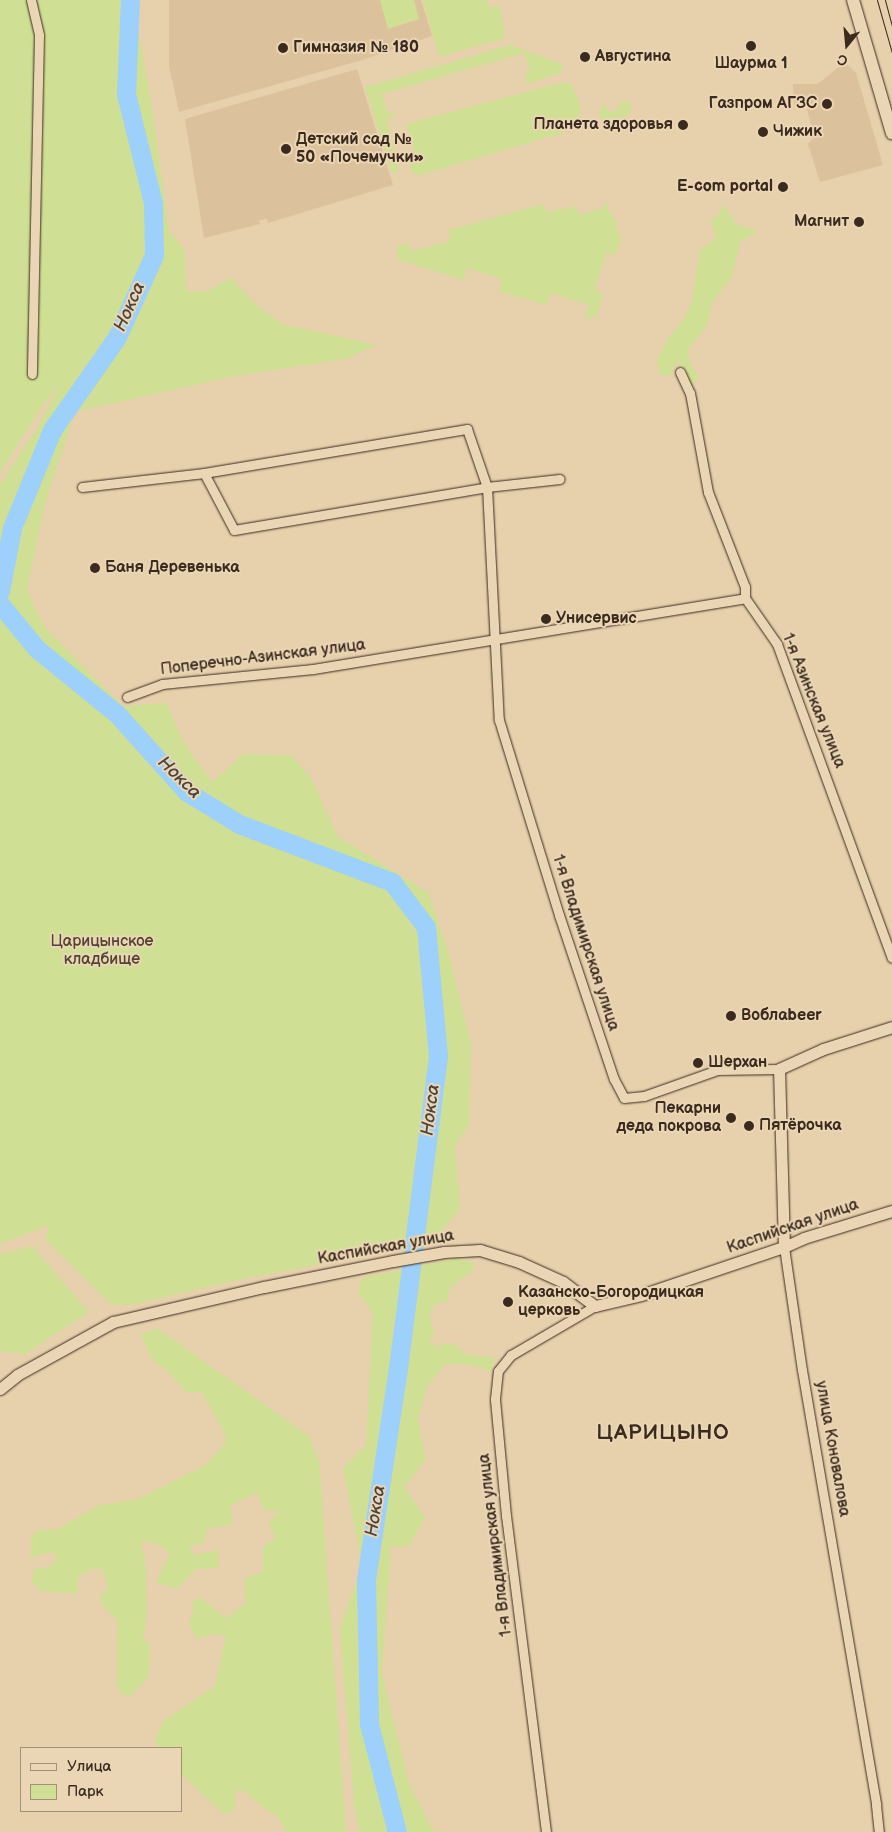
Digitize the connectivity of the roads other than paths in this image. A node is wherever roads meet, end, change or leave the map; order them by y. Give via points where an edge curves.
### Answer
1 (31, 0) edge
2 (853, 0) edge
3 (892, 133) edge
4 (680, 372) dead end
5 (32, 374) dead end
6 (204, 473) junction
7 (560, 478) dead end
8 (82, 486) dead end
9 (487, 487) junction
10 (745, 598) junction
11 (494, 638) junction
12 (127, 698) dead end
13 (892, 958) edge
14 (892, 1027) edge
15 (779, 1068) junction
16 (892, 1211) edge
17 (784, 1247) junction
18 (595, 1306) junction
19 (0, 1389) edge
20 (546, 1832) edge
21 (879, 1832) edge

1 - 5 street via 40,44
2 - 3 main road
4 - 10 street, 1-я Азинская улица via 690,393 708,492 745,587
6 - 8 street
6 - 9 street via 234,530
6 - 9 street via 467,429
7 - 9 street
9 - 11 street
10 - 11 street, Поперечно-Азинская улица
10 - 13 street, 1-я Азинская улица via 777,644
11 - 12 street, Поперечно-Азинская улица via 314,669 162,684
11 - 15 street, 1-я Владимирская улица via 499,720 559,915 614,1079 624,1098 644,1096 716,1070
14 - 15 street via 823,1049
15 - 17 street, улица Коновалова
16 - 17 street, Каспийская улица via 799,1239
17 - 18 street, Каспийская улица via 640,1295
17 - 21 street, улица Коновалова
18 - 19 street, Каспийская улица via 563,1282 519,1262 480,1250 444,1252 264,1287 113,1322 17,1375
18 - 20 street, 1-я Владимирская улица via 511,1355 498,1371 495,1399 506,1516

